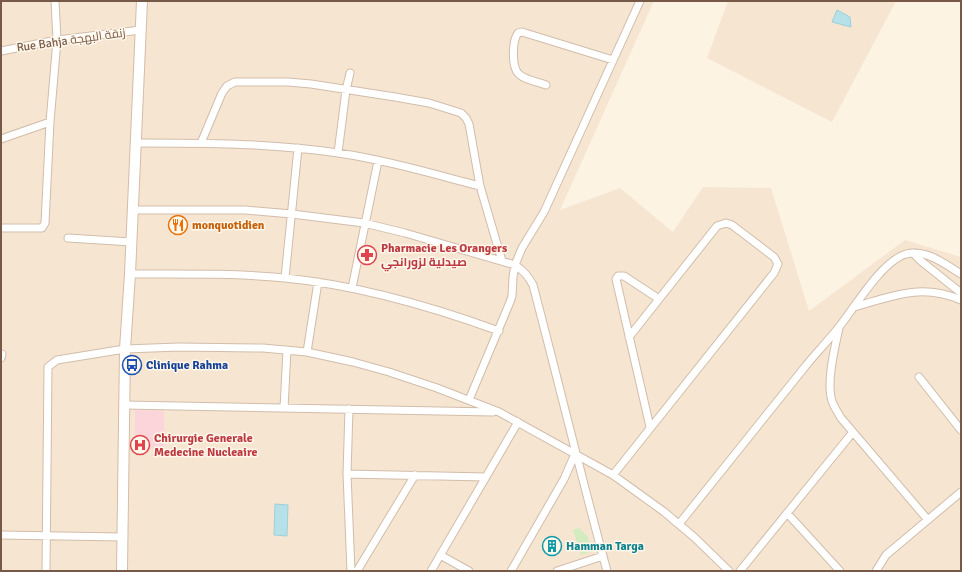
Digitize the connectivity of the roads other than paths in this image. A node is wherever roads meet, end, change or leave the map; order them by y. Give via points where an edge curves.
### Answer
1 (54, 1) edge
2 (142, 1) edge
3 (640, 1) edge
4 (141, 30) junction
5 (57, 40) junction
6 (1, 51) edge
7 (613, 60) junction
8 (350, 73) dead end
9 (546, 85) dead end
10 (346, 90) junction
11 (50, 122) junction
12 (1, 139) edge
13 (136, 143) junction
14 (201, 143) junction
15 (298, 148) junction
16 (338, 153) junction
17 (378, 161) junction
18 (480, 186) junction
19 (132, 210) junction
20 (292, 214) junction
21 (364, 223) junction
22 (1, 228) edge
23 (68, 238) dead end
24 (131, 242) junction
25 (913, 253) junction
26 (502, 261) junction
27 (515, 265) junction
28 (130, 274) junction
29 (961, 274) edge
30 (285, 278) junction
31 (318, 282) junction
32 (352, 288) junction
33 (961, 293) edge
34 (659, 299) junction
35 (961, 300) edge
36 (853, 307) junction
37 (840, 326) junction
38 (499, 331) junction
39 (629, 337) junction
40 (125, 350) junction
41 (287, 350) junction
42 (307, 352) junction
43 (920, 377) dead end
44 (468, 400) junction
45 (124, 405) junction
46 (284, 408) junction
47 (349, 409) junction
48 (499, 412) junction
49 (518, 422) junction
50 (650, 427) junction
51 (961, 430) edge
52 (853, 432) junction
53 (575, 454) junction
54 (347, 474) junction
55 (415, 475) junction
56 (613, 476) junction
57 (486, 477) junction
58 (961, 492) edge
59 (787, 513) junction
60 (928, 520) junction
61 (679, 524) junction
62 (1, 535) edge
63 (47, 535) junction
64 (122, 536) junction
65 (440, 555) junction
66 (603, 556) junction
67 (514, 570) edge
68 (46, 571) edge
69 (122, 571) edge
70 (351, 571) edge
71 (357, 571) edge
72 (431, 571) edge
73 (469, 571) edge
74 (557, 571) edge
75 (607, 571) edge
76 (729, 571) edge
77 (740, 571) edge
78 (840, 571) edge
79 (876, 571) edge

1 - 5 street
2 - 4 street
3 - 7 street
4 - 5 street, Rue Bahja زنقة البهجة
4 - 13 street
5 - 6 street, Rue Bahja زنقة البهجة
5 - 11 street
7 - 9 street via 522,32 518,33 513,46 516,70 520,76
7 - 27 street via 544,212 522,248
8 - 10 street
10 - 14 street via 288,82 231,84 222,93
10 - 16 street
10 - 18 street via 436,105 461,113 469,124
11 - 12 street
11 - 22 street via 46,223 42,228
13 - 14 street
13 - 19 street
14 - 15 street
15 - 16 street
15 - 20 street
16 - 17 street
17 - 18 street
17 - 21 street
18 - 26 street
19 - 20 street via 245,210
19 - 24 street
20 - 21 street
20 - 30 street
21 - 26 street
21 - 32 street
23 - 24 street
24 - 28 street
25 - 29 street via 940,261
25 - 33 street
25 - 36 street via 890,263
26 - 27 street
27 - 38 street via 512,296
27 - 53 street via 528,276 533,285
28 - 30 street via 201,273
28 - 40 street
30 - 31 street
31 - 32 street
31 - 42 street
32 - 38 street via 402,300
34 - 39 street
34 - 39 street via 624,276 618,276 616,279
34 - 50 street via 720,224 732,225 774,257 778,264
35 - 36 street via 931,291 912,291
36 - 37 street
37 - 52 street via 830,380 832,401 841,418
37 - 61 street
38 - 44 street
39 - 50 street
40 - 41 street via 185,347
40 - 45 street
40 - 63 street via 58,360 48,367
41 - 42 street
41 - 46 street
42 - 44 street via 394,374
43 - 51 street
44 - 48 street
45 - 46 street
45 - 64 street
46 - 47 street
47 - 48 street
47 - 54 street
48 - 49 street
49 - 53 street
49 - 57 street
50 - 56 street
52 - 59 street
52 - 60 street
53 - 56 street
53 - 66 street
53 - 67 street
54 - 55 street
54 - 70 street
55 - 57 street
55 - 71 street
56 - 61 street
57 - 65 street
58 - 60 street
59 - 77 street
59 - 78 street
60 - 79 street via 886,555
61 - 76 street
62 - 63 street
63 - 64 street
63 - 68 street
64 - 69 street
65 - 72 street
65 - 73 street
66 - 74 street
66 - 75 street

